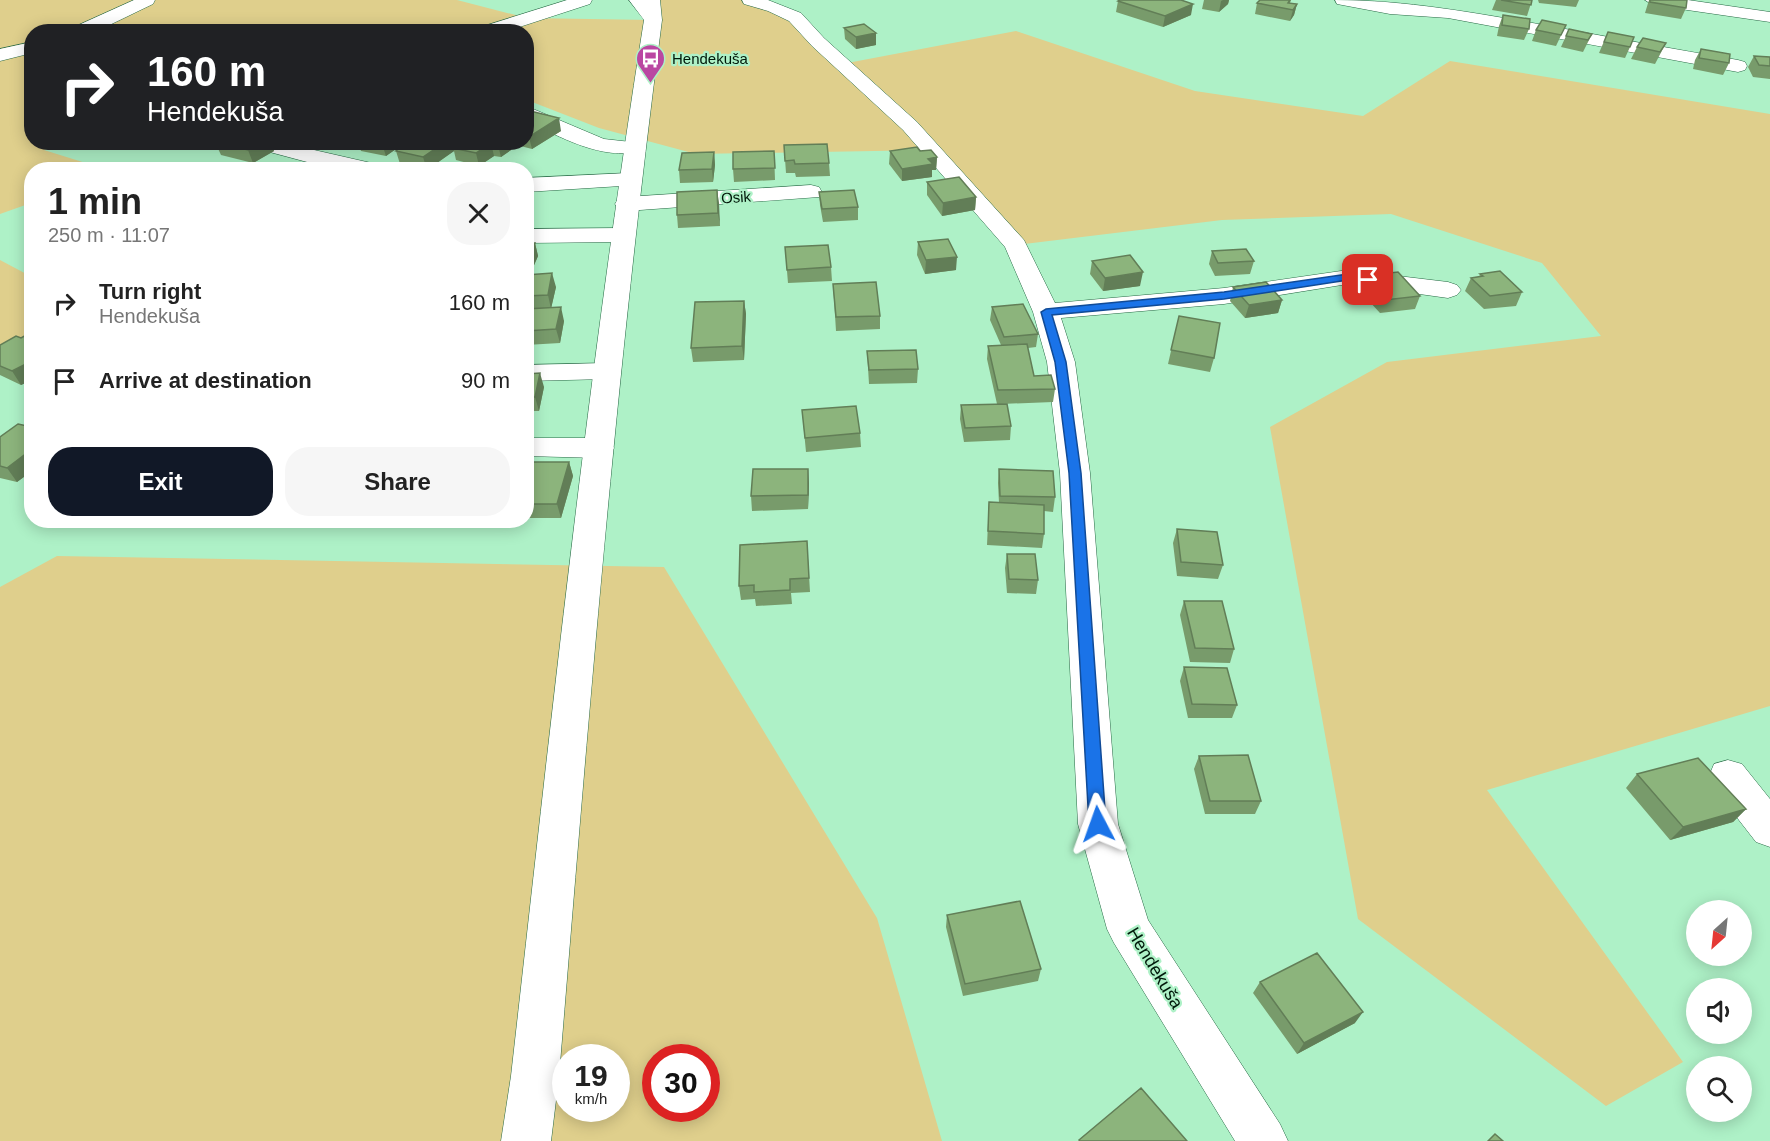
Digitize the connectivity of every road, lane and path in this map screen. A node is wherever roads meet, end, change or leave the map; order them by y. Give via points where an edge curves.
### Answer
1 (147, 0) edge
2 (584, 0) edge
3 (1343, 0) edge
4 (1481, 0) edge
5 (1653, 0) edge
6 (769, 2) edge
7 (647, 7) edge
8 (1448, 13) junction
9 (1770, 17) edge
10 (99, 24) edge
11 (509, 24) edge
12 (24, 48) edge
13 (0, 55) edge
14 (1738, 66) dead end
15 (534, 116) edge
16 (633, 147) junction
17 (283, 150) edge
18 (328, 150) edge
19 (312, 158) junction
20 (332, 162) edge
21 (534, 187) edge
22 (811, 192) dead end
23 (626, 206) junction
24 (534, 234) edge
25 (1448, 290) dead end
26 (1046, 312) junction
27 (607, 371) junction
28 (534, 373) edge
29 (534, 447) edge
30 (599, 448) junction
31 (1728, 776) dead end
32 (1770, 829) edge
33 (526, 1141) edge
34 (1263, 1141) edge

1 - 10 street
2 - 11 street
3 - 8 street via 1390,9
4 - 8 street
5 - 9 street
6 - 26 street, Hendekuša via 795,16 910,126 1016,245
7 - 16 street
8 - 14 street
12 - 13 street
15 - 16 street via 601,145
16 - 23 street
17 - 19 street
18 - 19 street
19 - 20 street
21 - 23 street, Osik
22 - 23 street, Osik
23 - 24 street, Osik
23 - 27 street
25 - 26 street via 1348,277 1224,296
26 - 34 street, Hendekuša via 1060,362 1075,473 1098,824 1129,929
27 - 28 street
27 - 30 street
29 - 30 street
30 - 33 street
31 - 32 street

